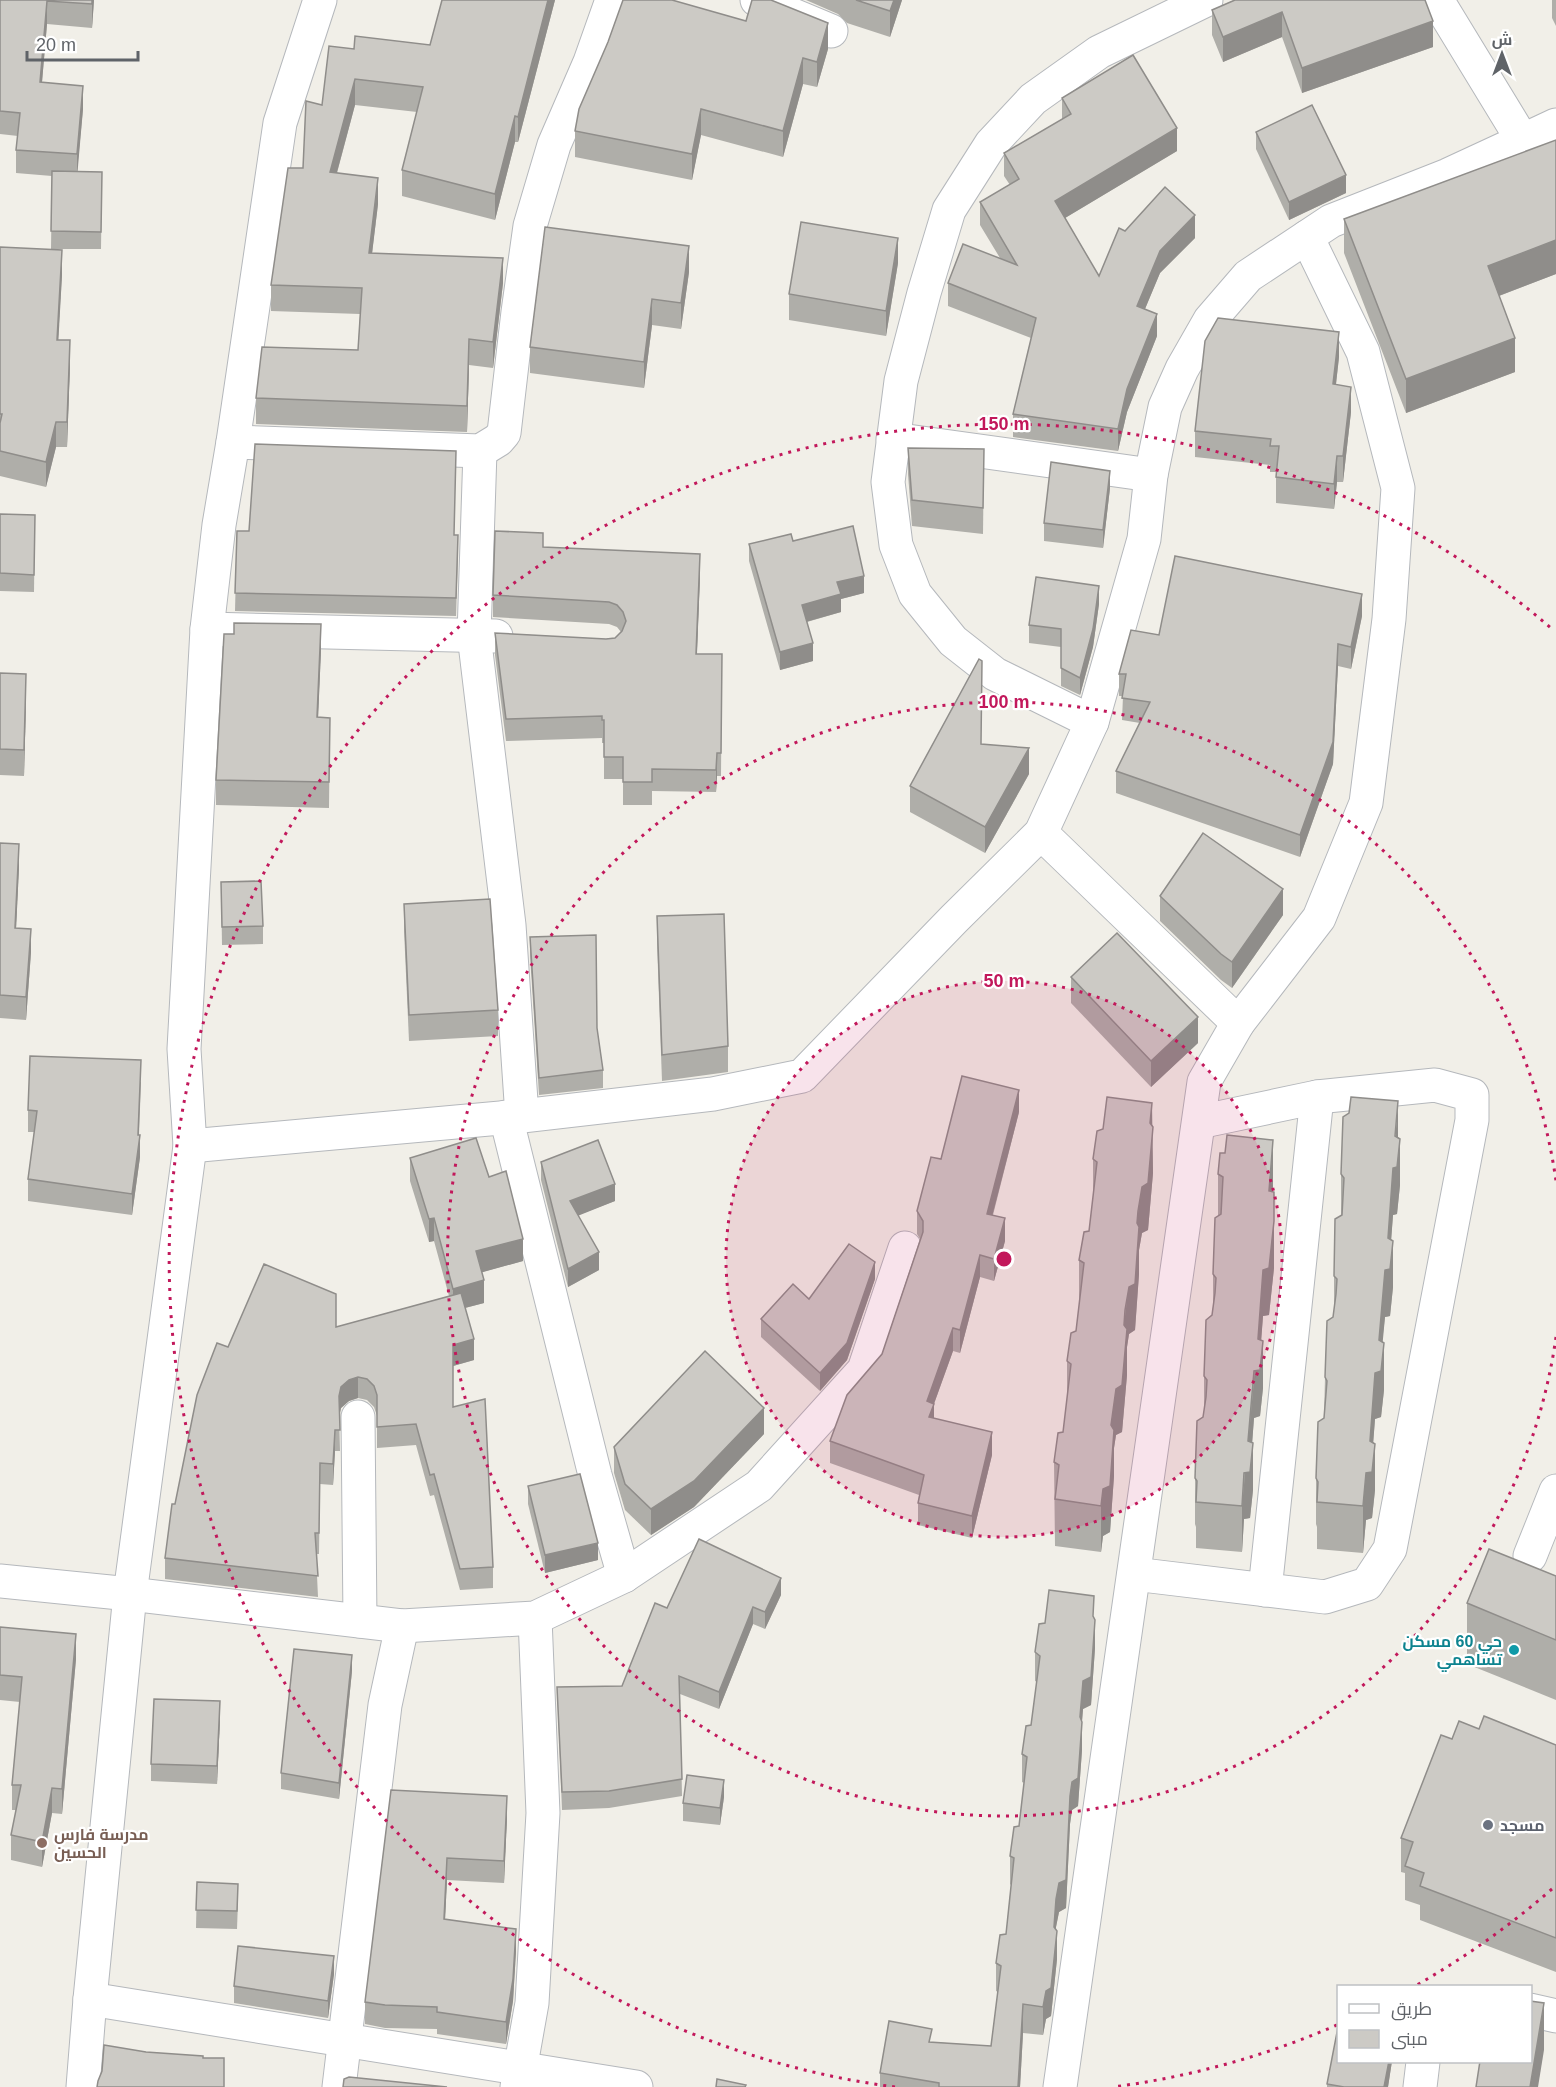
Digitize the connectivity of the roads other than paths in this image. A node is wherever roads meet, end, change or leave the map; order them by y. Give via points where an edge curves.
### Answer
1 (320, 0) edge
2 (612, 0) edge
3 (757, 0) edge
4 (1206, 0) edge
5 (1437, 0) edge
6 (831, 31) dead end
7 (1556, 125) edge
8 (1522, 141) junction
9 (1307, 237) junction
10 (893, 439) junction
11 (233, 442) junction
12 (480, 451) junction
13 (1151, 475) junction
14 (207, 629) junction
15 (474, 635) junction
16 (525, 638) edge
17 (1092, 723) junction
18 (1041, 833) junction
19 (1238, 1023) junction
20 (1317, 1098) junction
21 (514, 1117) junction
22 (1198, 1122) junction
23 (190, 1146) junction
24 (905, 1248) dead end
25 (358, 1417) dead end
26 (1556, 1491) edge
27 (1530, 1557) dead end
28 (1134, 1574) junction
29 (624, 1576) junction
30 (0, 1581) edge
31 (1265, 1590) junction
32 (130, 1594) junction
33 (535, 1618) junction
34 (360, 1621) junction
35 (402, 1626) junction
36 (90, 1999) junction
37 (1532, 2010) edge
38 (1556, 2016) edge
39 (345, 2040) junction
40 (1423, 2063) edge
41 (518, 2077) edge
42 (83, 2087) edge
43 (339, 2087) edge
44 (636, 2087) edge
45 (1060, 2087) edge
46 (1420, 2087) edge

1 - 11 street via 280,123
2 - 12 street via 554,145 530,226 504,433
3 - 6 street
4 - 10 street via 1099,52 1032,99 991,144 949,210 901,381
5 - 8 street
7 - 8 street
8 - 9 street via 1331,221
9 - 13 street via 1248,276 1210,320 1165,407
9 - 19 street via 1362,352 1398,488 1389,619 1366,803 1319,918
10 - 13 street
10 - 17 street via 888,482 896,545 915,594 953,641 995,674
11 - 12 street
11 - 14 street
12 - 15 street
13 - 17 street via 1144,539
14 - 15 street
14 - 23 street via 184,1049
15 - 16 street
15 - 21 street via 509,925
17 - 18 street
18 - 19 street
18 - 21 street via 802,1076 713,1094
19 - 22 street via 1204,1082
20 - 22 street
20 - 31 street
20 - 31 street via 1435,1084 1472,1095 1472,1120 1390,1549 1367,1584 1325,1597
21 - 23 street
21 - 29 street via 595,1475
22 - 28 street
23 - 32 street
24 - 29 street via 864,1370 759,1486
25 - 34 street
26 - 27 street
28 - 31 street
28 - 45 street
29 - 33 street
30 - 32 street
32 - 34 street
32 - 36 street
33 - 35 street
33 - 41 street via 543,1813 532,2003
34 - 35 street
35 - 39 street via 385,1705
36 - 39 street
36 - 42 street
37 - 38 street
39 - 41 street
39 - 43 street
40 - 46 street
41 - 44 street

